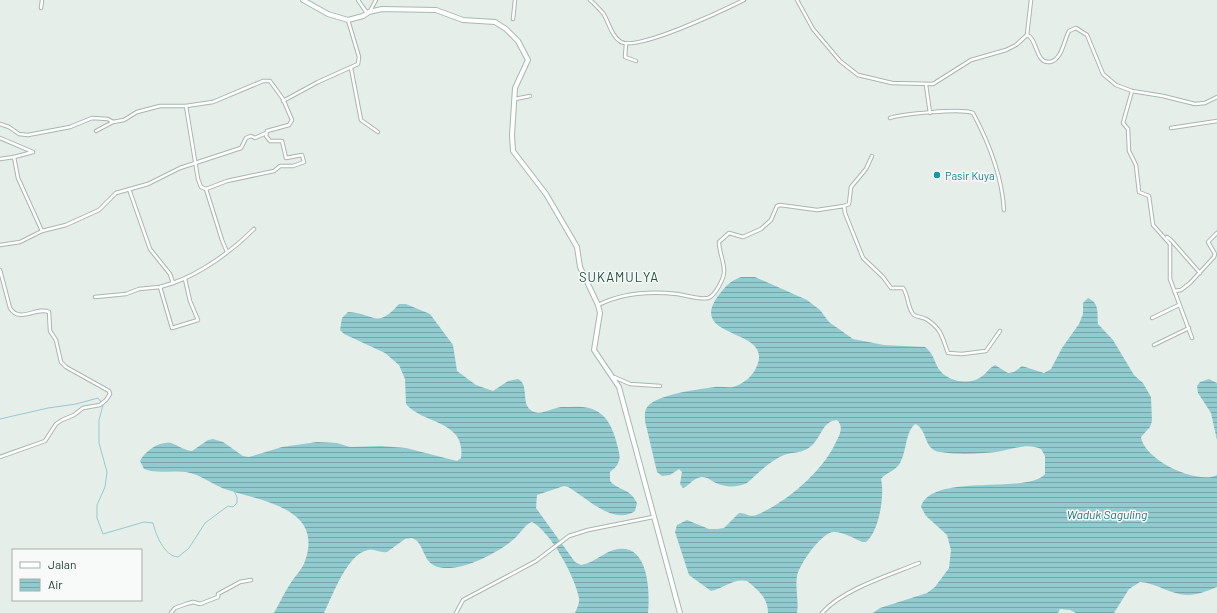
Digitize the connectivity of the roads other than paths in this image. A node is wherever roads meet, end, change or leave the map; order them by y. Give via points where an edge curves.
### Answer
1 (42, 0) edge
2 (303, 0) edge
3 (358, 0) edge
4 (376, 0) edge
5 (515, 0) edge
6 (590, 0) edge
7 (744, 0) edge
8 (797, 0) edge
9 (1031, 0) edge
10 (41, 8) dead end
11 (368, 12) junction
12 (513, 19) dead end
13 (348, 20) junction
14 (1028, 35) junction
15 (626, 44) junction
16 (636, 61) dead end
17 (351, 68) junction
18 (926, 85) junction
19 (1132, 91) junction
20 (530, 96) dead end
21 (1217, 97) edge
22 (515, 99) junction
23 (283, 101) junction
24 (186, 106) junction
25 (930, 113) junction
26 (890, 118) dead end
27 (1217, 121) edge
28 (113, 122) junction
29 (0, 124) edge
30 (1171, 128) dead end
31 (96, 131) dead end
32 (266, 132) junction
33 (378, 132) dead end
34 (0, 138) edge
35 (872, 156) dead end
36 (14, 158) junction
37 (0, 159) edge
38 (195, 163) junction
39 (129, 189) junction
40 (206, 189) junction
41 (844, 206) junction
42 (1004, 210) dead end
43 (254, 228) dead end
44 (42, 231) junction
45 (1217, 233) edge
46 (1166, 237) junction
47 (0, 245) edge
48 (228, 252) junction
49 (0, 270) edge
50 (1200, 273) junction
51 (185, 279) junction
52 (173, 283) junction
53 (160, 287) junction
54 (1174, 291) junction
55 (95, 297) dead end
56 (598, 305) junction
57 (1179, 305) junction
58 (1152, 318) dead end
59 (1188, 328) junction
60 (1000, 331) dead end
61 (1192, 338) dead end
62 (1154, 346) dead end
63 (612, 376) junction
64 (660, 386) dead end
65 (0, 457) edge
66 (654, 517) junction
67 (919, 563) dead end
68 (251, 580) dead end
69 (170, 613) edge
70 (456, 613) edge
71 (680, 613) edge
72 (822, 613) edge

1 - 10 street
2 - 13 main road via 328,14
3 - 11 street
4 - 11 street
5 - 12 street
6 - 15 street via 603,13 617,39
7 - 15 street via 656,38
8 - 18 street via 813,29 840,61 858,75 878,80
9 - 14 street
11 - 13 main road
11 - 22 main road via 429,9 463,20 490,21 500,25 518,41 528,60 517,84
13 - 17 street via 359,61
14 - 18 street via 1016,45 971,60 938,82
14 - 19 street via 1033,39 1040,57 1050,62 1059,56 1069,31 1074,28 1080,29 1087,35 1106,78
15 - 16 street via 625,58
17 - 23 street
17 - 33 street via 361,120
18 - 25 street
19 - 21 street via 1200,105
19 - 46 street via 1123,123 1128,129 1129,151 1136,166 1139,191 1148,195 1154,225
20 - 22 street
22 - 56 main road via 512,135 515,157 546,194 575,241 582,273
23 - 24 street via 274,84 268,80 213,102
23 - 32 street via 291,122 289,125
24 - 28 street via 160,106
24 - 38 street
25 - 26 street
25 - 42 street via 974,114 986,136 996,165
27 - 30 street
28 - 29 street via 92,118 70,127 28,135 19,134
28 - 31 street
32 - 38 street via 259,137 246,138 241,148
32 - 40 street via 270,141 282,141 286,158 302,155 304,162 293,166 280,166 274,171 227,181
34 - 36 street via 33,152
35 - 41 street via 866,169 851,187 849,204
36 - 37 street
36 - 44 street via 18,178
38 - 39 street
38 - 40 street via 201,187
39 - 44 street via 112,196 99,210 66,225
39 - 52 street via 150,249 170,274
40 - 48 street
41 - 56 street via 817,210 780,204 771,220 757,232 743,236 727,234 719,242 724,273 710,297 667,293 629,295
41 - 60 street via 865,260 884,277 891,288 903,288 910,310 915,316 927,319 938,328 948,353 986,351
43 - 48 street
44 - 47 street via 20,242
45 - 50 street via 1208,242 1215,256
46 - 50 street
46 - 54 street via 1170,244 1170,279
48 - 51 street
49 - 65 street via 13,312 20,316 49,312 50,331 56,340 61,362 110,394 100,405 83,408 56,424 45,441
50 - 54 street via 1183,289
51 - 52 street
51 - 53 street via 198,320 180,327 172,328
52 - 53 street
53 - 55 street
54 - 57 street
56 - 63 main road via 600,314 594,350
57 - 58 street
57 - 59 street
59 - 61 street
59 - 62 street
63 - 64 street via 630,384
63 - 66 main road via 623,398
66 - 70 street via 569,536 548,554 463,600
66 - 71 main road
67 - 72 street via 866,584 830,605
68 - 69 street via 240,582 218,594 218,597 200,604 193,602 182,605

